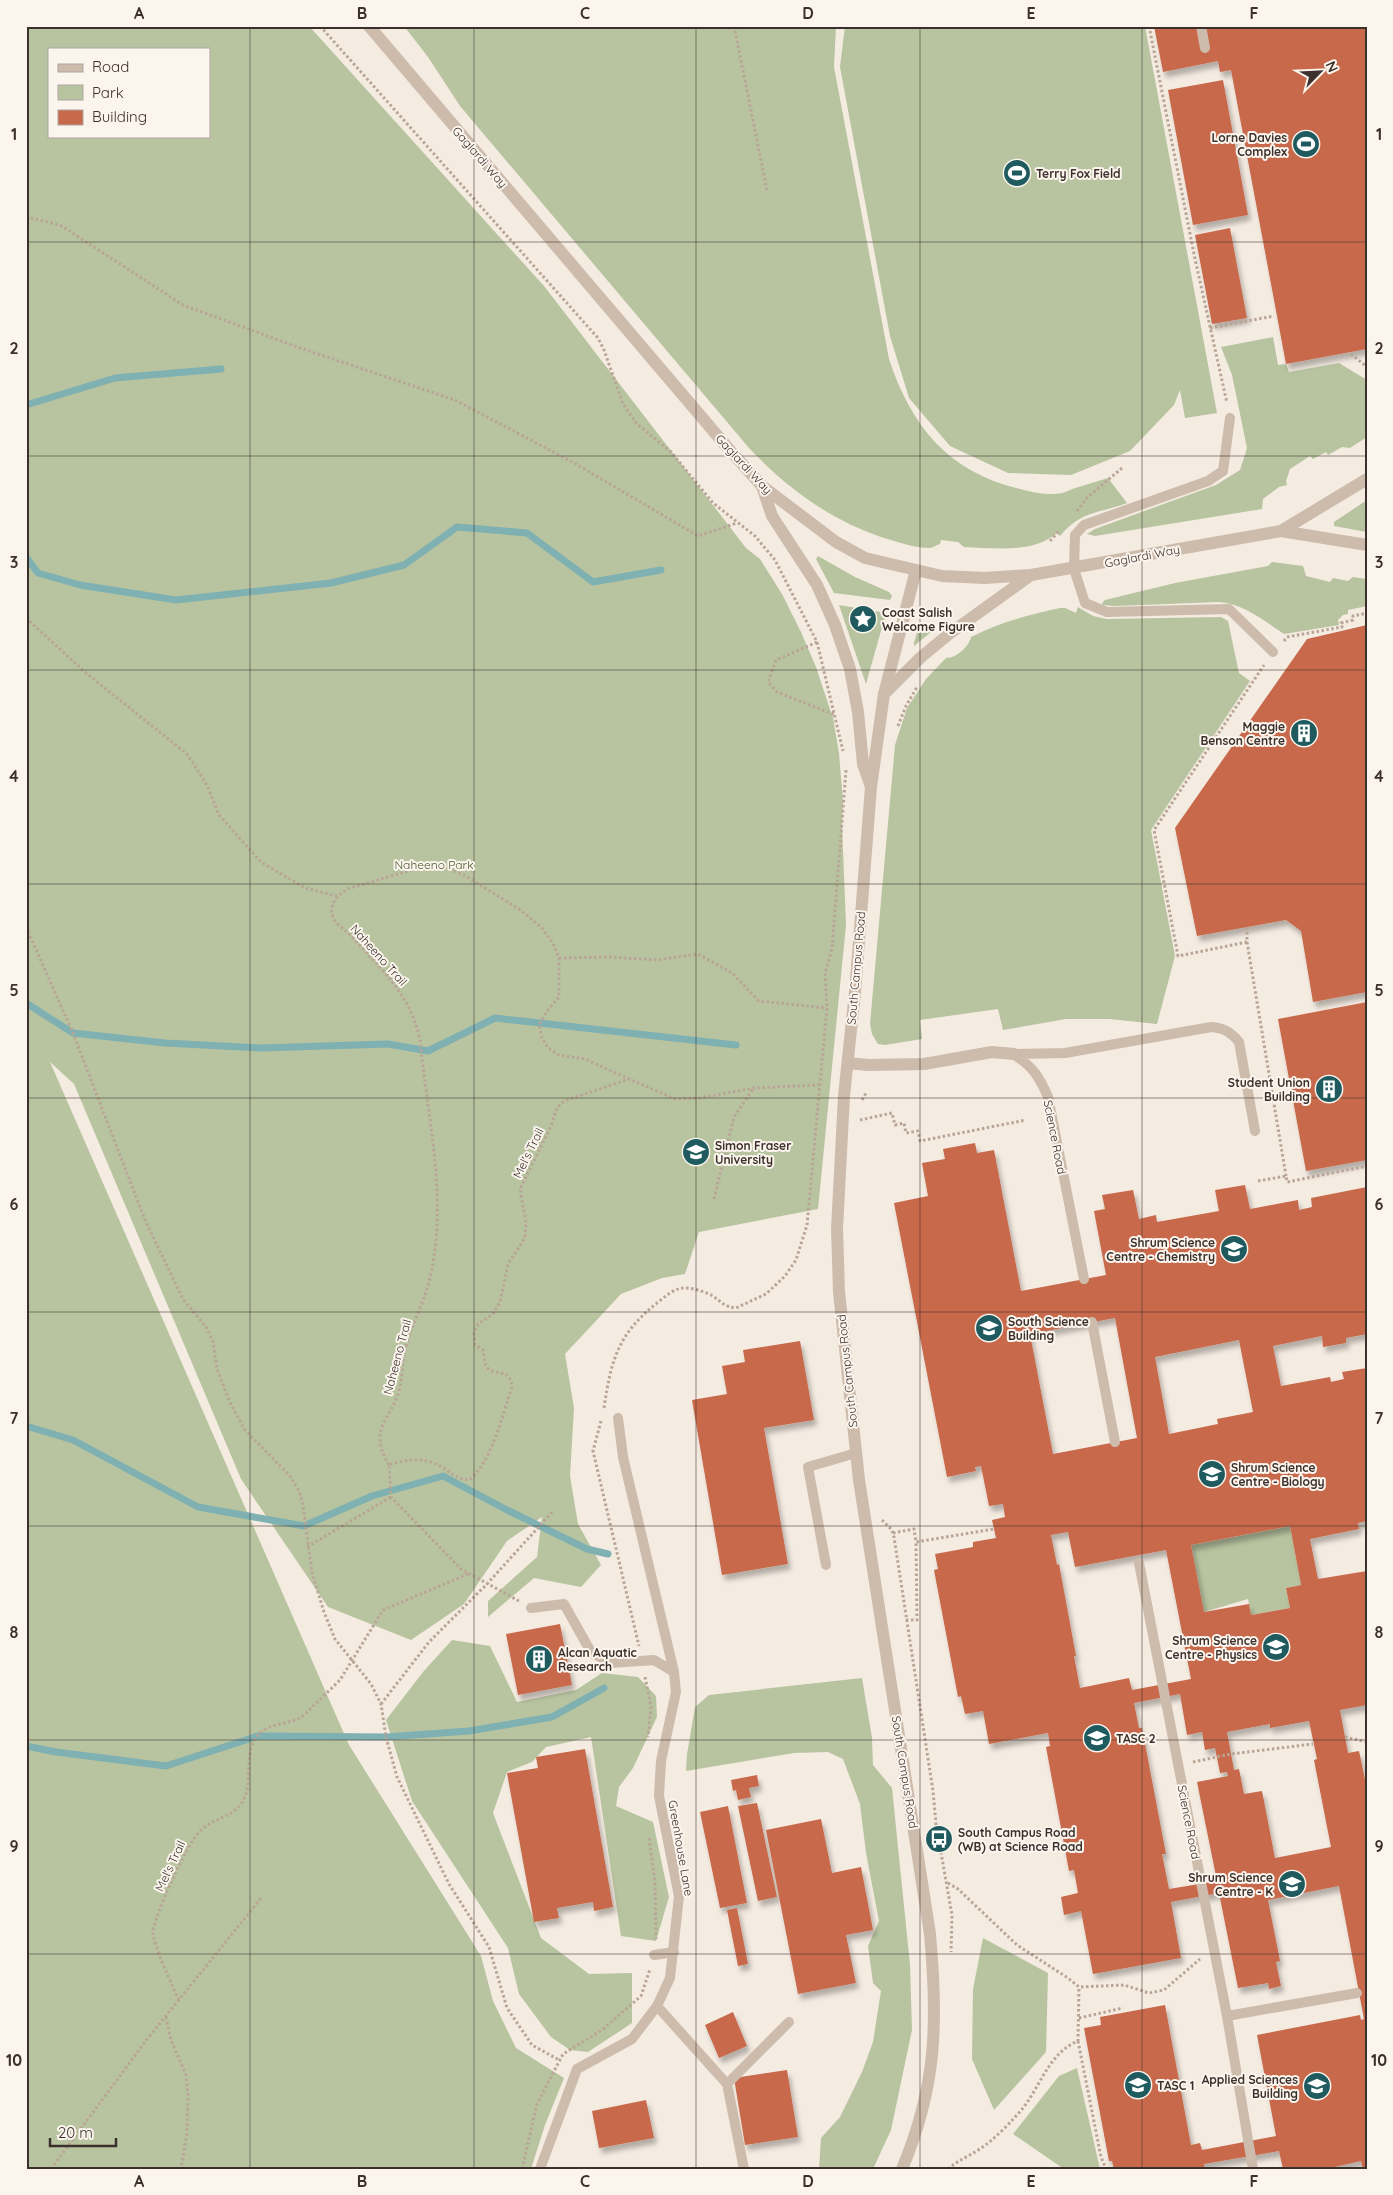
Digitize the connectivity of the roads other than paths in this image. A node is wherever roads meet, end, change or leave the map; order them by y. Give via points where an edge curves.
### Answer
1 (368, 26) edge
2 (1201, 26) edge
3 (1205, 48) dead end
4 (1230, 418) road end
5 (1367, 480) edge
6 (762, 486) junction
7 (1281, 531) junction
8 (1367, 545) edge
9 (1074, 569) junction
10 (916, 570) junction
11 (1031, 575) junction
12 (1274, 652) road end
13 (884, 694) junction
14 (871, 787) junction
15 (1014, 1054) junction
16 (848, 1063) junction
17 (1255, 1131) dead end
18 (1084, 1279) dead end
19 (1092, 1322) dead end
20 (618, 1418) dead end
21 (1115, 1442) dead end
22 (856, 1453) junction
23 (1139, 1564) dead end
24 (826, 1565) dead end
25 (531, 1608) road end
26 (674, 1672) junction
27 (674, 1952) junction
28 (654, 1955) road end
29 (1357, 1993) dead end
30 (657, 2006) junction
31 (1227, 2016) junction
32 (789, 2022) dead end
33 (727, 2084) junction
34 (540, 2169) edge
35 (744, 2169) edge
36 (902, 2169) edge
37 (1253, 2169) edge

1 - 6 street, Gaglardi Way
2 - 3 lane
4 - 9 lane via 1223,471 1208,481 1084,525 1075,535
5 - 7 street, Gaglardi Way
6 - 10 street, Gaglardi Way via 836,542 866,558
6 - 14 street via 772,516 817,585 835,626 850,669 863,764
7 - 8 street, Gaglardi Way
7 - 9 street, Gaglardi Way
9 - 11 street, Gaglardi Way
9 - 12 lane via 1085,603 1107,612 1229,610
10 - 11 street, Gaglardi Way via 959,577
10 - 13 street, South Campus Road
11 - 13 street via 949,634
13 - 14 street, South Campus Road
14 - 16 street, South Campus Road
15 - 16 street via 992,1052 924,1064
15 - 17 lane via 1065,1053 1210,1027 1222,1028 1239,1042
15 - 18 lane, Science Road via 1028,1063 1048,1097
16 - 22 street, South Campus Road via 838,1247 839,1292
19 - 21 lane
20 - 26 lane, Greenhouse Lane via 623,1457
22 - 24 lane via 808,1467
22 - 36 street, South Campus Road via 934,1975 936,2022 930,2080
23 - 31 lane, Science Road
25 - 26 lane via 564,1604 591,1652 611,1663 654,1660
26 - 27 lane, Greenhouse Lane via 676,1692 661,1761 659,1796 679,1896
27 - 28 lane
27 - 30 lane, Greenhouse Lane via 670,1978
29 - 31 lane
30 - 33 lane
30 - 34 lane, Greenhouse Lane via 632,2039 577,2069
31 - 37 lane, Science Road
32 - 33 lane
33 - 35 lane

